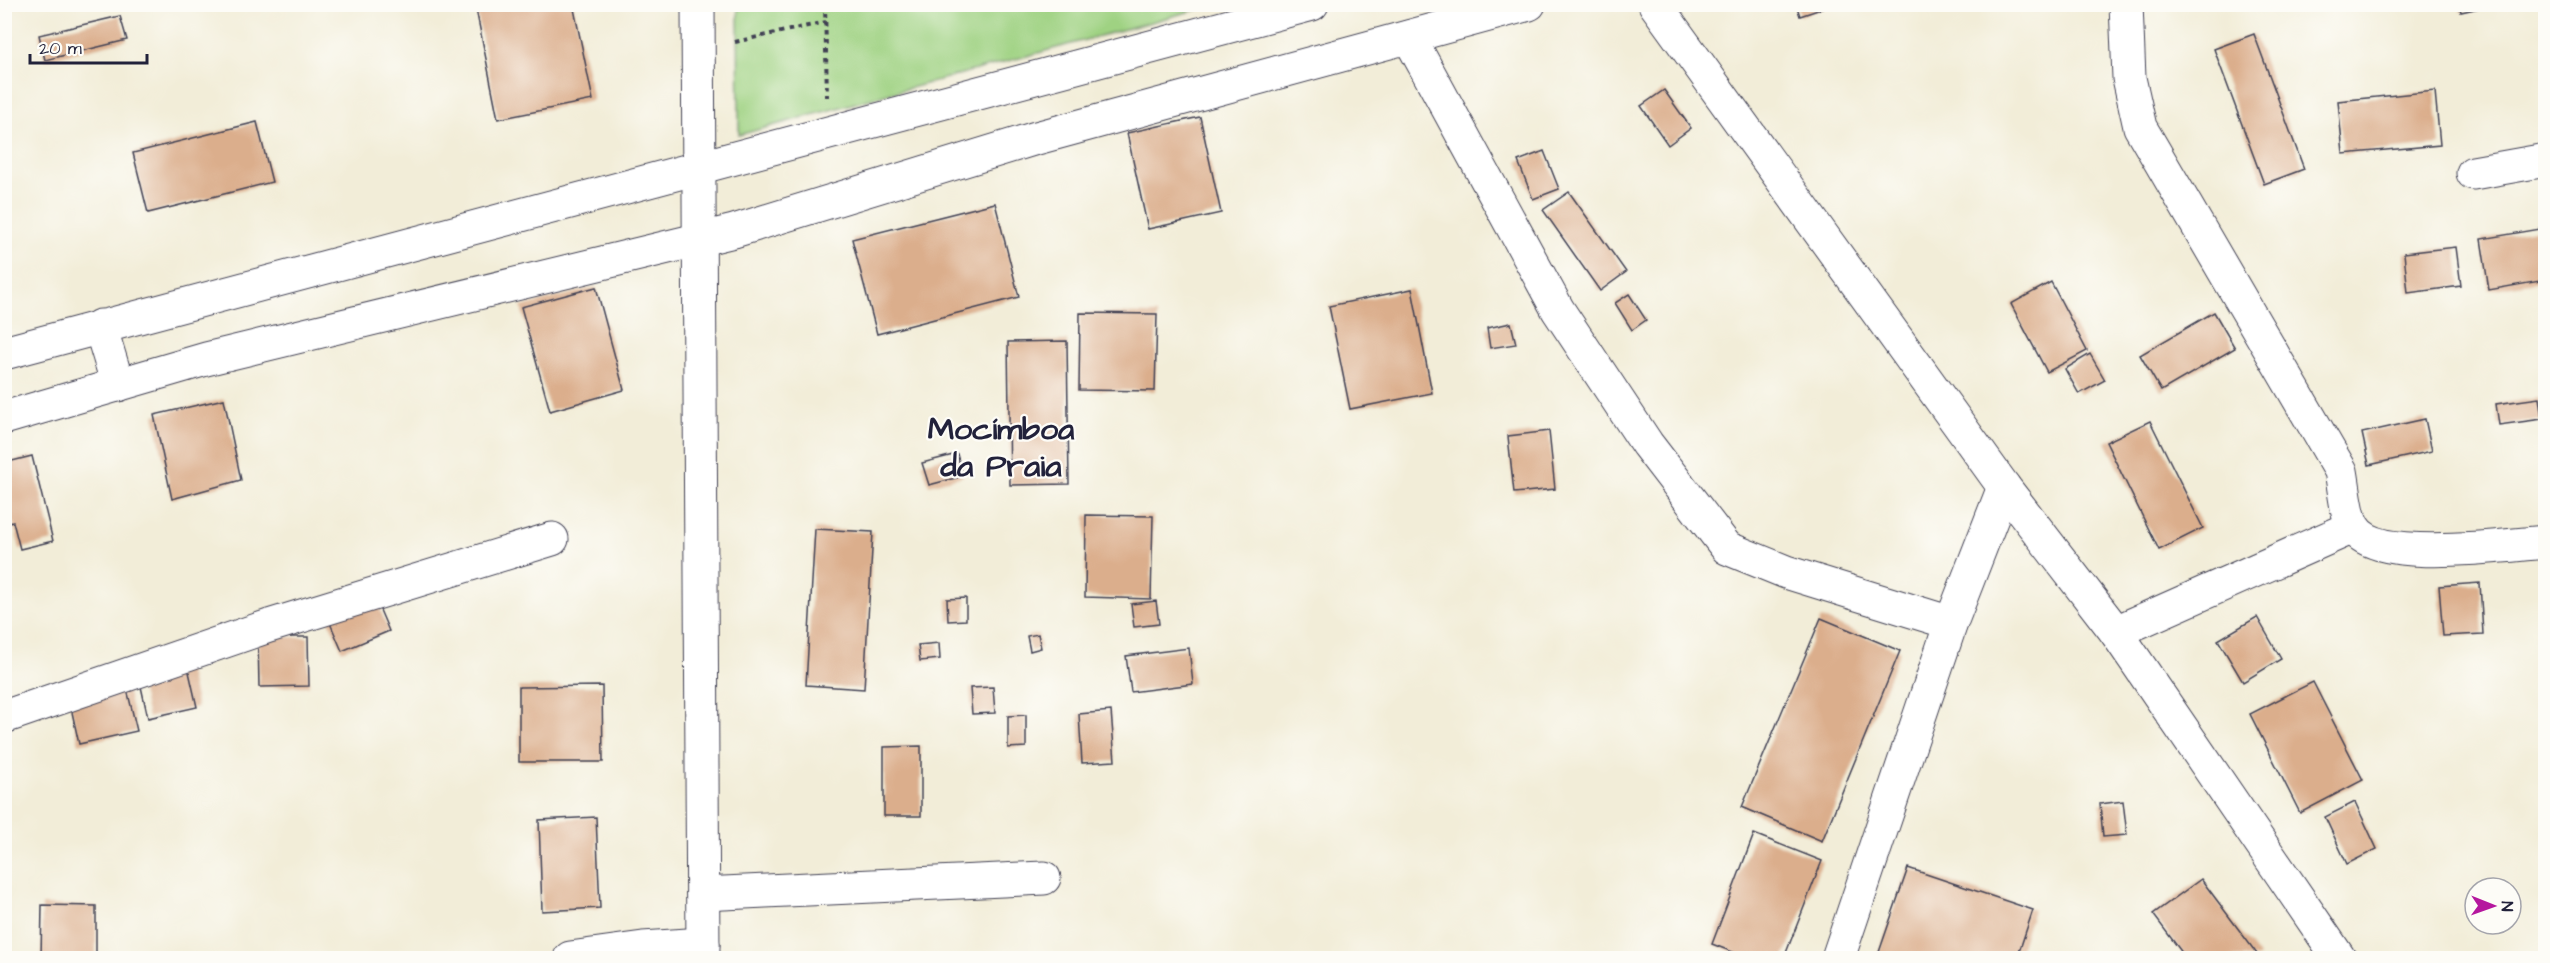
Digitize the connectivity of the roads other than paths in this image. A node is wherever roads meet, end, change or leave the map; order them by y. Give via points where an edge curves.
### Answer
1 (698, 4) edge
2 (1312, 4) edge
3 (1529, 4) edge
4 (1655, 4) edge
5 (2126, 4) edge
6 (1409, 37) junction
7 (2546, 160) edge
8 (698, 167) junction
9 (2473, 173) dead end
10 (700, 239) junction
11 (100, 326) junction
12 (4, 353) edge
13 (118, 385) junction
14 (4, 418) edge
15 (2004, 487) junction
16 (2353, 527) junction
17 (552, 539) dead end
18 (2546, 542) edge
19 (1951, 623) junction
20 (2116, 632) junction
21 (4, 717) edge
22 (1044, 878) dead end
23 (703, 894) junction
24 (703, 951) edge
25 (570, 958) edge
26 (1838, 958) edge
27 (2339, 958) edge

1 - 8 street
2 - 8 street
3 - 6 street
4 - 15 street
5 - 16 street via 2129,78 2140,127 2341,471
6 - 10 street via 1033,139
6 - 19 street via 1558,310 1647,444 1727,548 1786,572
7 - 9 street
8 - 10 street
8 - 11 street
10 - 13 street via 206,359
10 - 23 street
11 - 12 street
11 - 13 street
13 - 14 street
15 - 19 street
15 - 20 street
16 - 18 street via 2367,540 2389,548 2457,550
16 - 20 street
17 - 21 street via 269,626
19 - 26 street
20 - 27 street
22 - 23 street
23 - 24 street
24 - 25 street via 643,948

